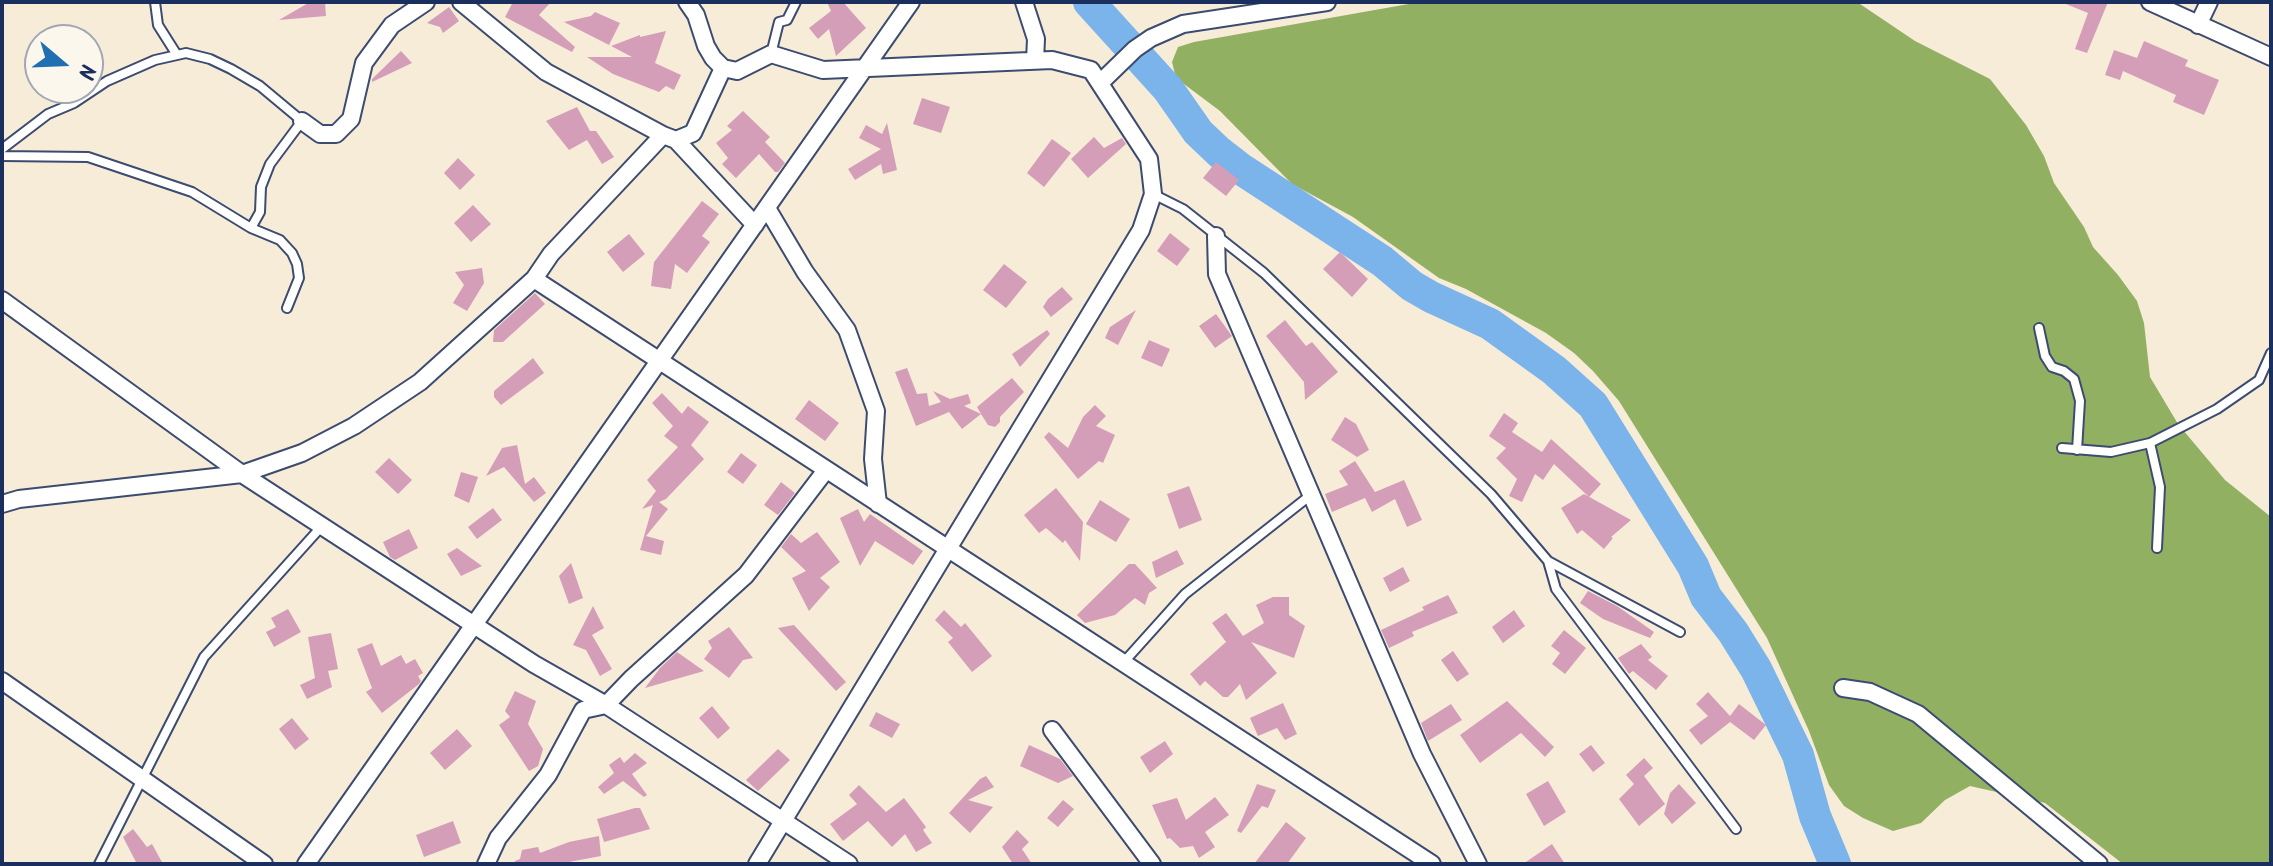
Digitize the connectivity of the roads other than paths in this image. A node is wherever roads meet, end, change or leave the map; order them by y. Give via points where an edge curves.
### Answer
1 (155, 2) edge
2 (426, 2) edge
3 (461, 2) edge
4 (687, 2) edge
5 (796, 2) edge
6 (911, 2) edge
7 (1024, 2) edge
8 (1327, 2) edge
9 (2150, 2) edge
10 (2209, 2) edge
11 (1260, 7) edge
12 (2181, 8) edge
13 (2198, 25) junction
14 (771, 54) junction
15 (177, 55) junction
16 (2271, 57) edge
17 (1035, 60) junction
18 (723, 68) junction
19 (864, 70) junction
20 (1100, 83) junction
21 (302, 121) junction
22 (670, 138) junction
23 (2, 149) edge
24 (2, 156) edge
25 (1153, 194) junction
26 (767, 208) junction
27 (755, 225) junction
28 (251, 228) junction
29 (1216, 236) junction
30 (534, 279) junction
31 (2, 300) edge
32 (287, 308) dead end
33 (2039, 328) dead end
34 (2271, 353) edge
35 (659, 361) junction
36 (2150, 443) junction
37 (2062, 448) dead end
38 (2077, 450) junction
39 (826, 470) junction
40 (242, 474) junction
41 (1312, 493) junction
42 (2, 504) edge
43 (878, 504) junction
44 (322, 526) junction
45 (2157, 548) dead end
46 (948, 549) junction
47 (1548, 561) junction
48 (473, 624) junction
49 (1680, 632) dead end
50 (1123, 663) junction
51 (2, 681) edge
52 (1843, 688) dead end
53 (606, 705) junction
54 (1052, 730) dead end
55 (142, 778) junction
56 (782, 822) junction
57 (1736, 829) dead end
58 (99, 864) edge
59 (264, 864) edge
60 (306, 864) edge
61 (486, 864) edge
62 (757, 864) edge
63 (849, 864) edge
64 (1152, 864) edge
65 (1432, 864) edge
66 (1478, 864) edge
67 (2099, 864) edge

1 - 15 lane via 158,25
2 - 21 street via 392,25 364,63 351,119 336,134 320,134
3 - 22 street via 546,72
4 - 18 street via 706,46
5 - 14 lane via 787,20 779,22
6 - 19 street
7 - 17 street via 1036,39
8 - 11 street
9 - 12 street
10 - 13 street
11 - 20 street via 1169,29 1135,49
12 - 13 street
13 - 16 street
14 - 18 street via 737,71
14 - 19 street via 823,70
15 - 21 lane via 210,59 231,69
15 - 23 lane via 107,81 48,114
17 - 19 street
17 - 20 street via 1091,70
18 - 22 street via 693,133
19 - 26 street
20 - 25 street via 1149,159
21 - 28 lane via 270,164 261,187 260,212
22 - 27 street
22 - 30 street via 551,254
24 - 28 lane via 100,160 192,192
25 - 29 lane via 1183,209
25 - 46 street via 1141,230
26 - 27 street
26 - 43 street via 847,330 876,411 873,459
27 - 35 street
28 - 32 lane via 280,240 292,253 299,278
29 - 41 street via 1217,274
29 - 47 lane via 1264,273 1491,494
30 - 35 street
30 - 40 street via 410,389 302,453
31 - 40 street
33 - 38 lane via 2052,367 2074,379 2080,401
34 - 36 lane via 2259,380 2217,409
35 - 39 street
35 - 48 street
36 - 38 lane via 2111,452
36 - 45 lane via 2160,487
37 - 38 lane
39 - 43 street
39 - 53 street via 746,575
40 - 42 street
40 - 44 street
41 - 50 lane via 1185,594
41 - 66 street via 1422,754
43 - 46 street
44 - 48 street
44 - 55 lane via 204,657
46 - 50 street
46 - 56 street
47 - 49 lane
47 - 57 lane via 1556,589
48 - 53 street
48 - 60 street
50 - 65 street
51 - 55 street
52 - 67 street via 1870,692 1918,714
53 - 56 street
53 - 61 street via 583,710 548,775 498,838
54 - 64 street
55 - 58 lane
55 - 59 street
56 - 62 street
56 - 63 street

